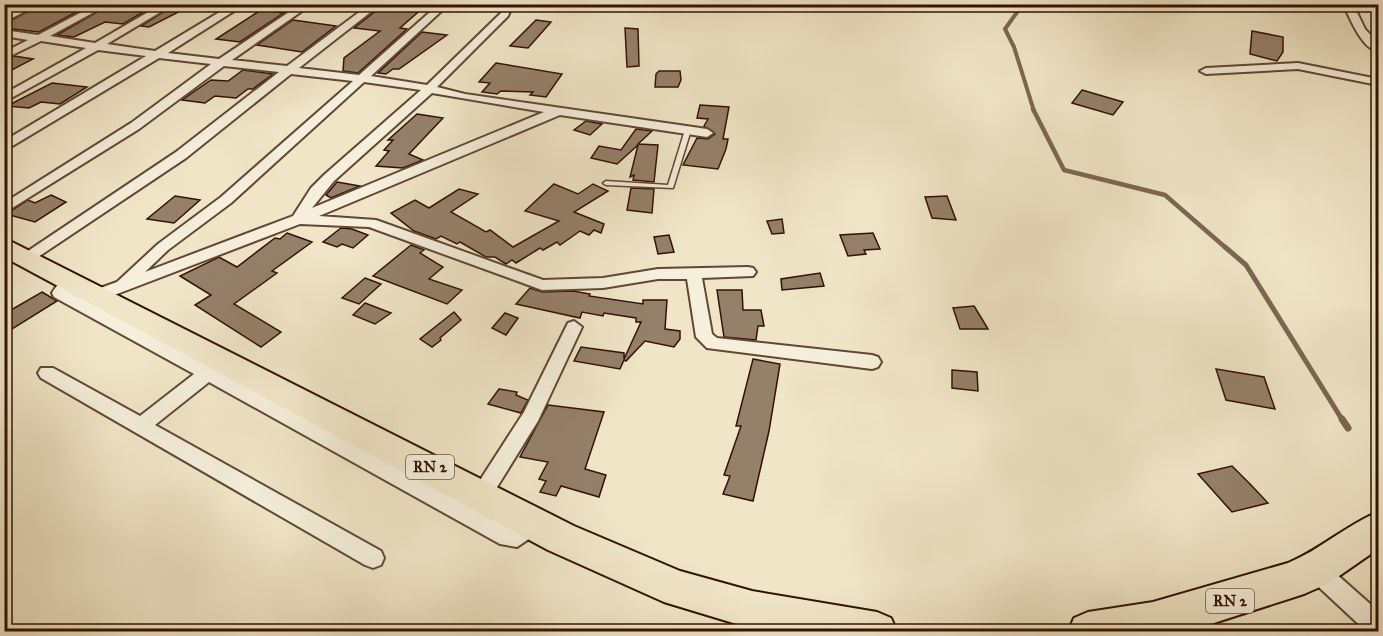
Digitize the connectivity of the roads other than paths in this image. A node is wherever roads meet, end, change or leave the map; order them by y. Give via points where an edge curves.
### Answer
1 (36, 4) edge
2 (105, 4) edge
3 (171, 4) edge
4 (241, 4) edge
5 (308, 4) edge
6 (376, 4) edge
7 (445, 4) edge
8 (1348, 4) edge
9 (509, 5) edge
10 (4, 19) edge
11 (4, 33) edge
12 (40, 38) junction
13 (98, 45) junction
14 (1378, 49) edge
15 (159, 55) junction
16 (4, 56) edge
17 (224, 63) junction
18 (290, 70) junction
19 (1206, 71) dead end
20 (360, 80) junction
21 (1378, 82) edge
22 (430, 88) junction
23 (4, 99) edge
24 (558, 111) junction
25 (688, 130) junction
26 (707, 133) dead end
27 (4, 147) edge
28 (606, 183) dead end
29 (4, 209) edge
30 (298, 219) junction
31 (16, 252) edge
32 (748, 272) dead end
33 (694, 274) junction
34 (97, 287) junction
35 (574, 327) dead end
36 (872, 362) dead end
37 (48, 373) dead end
38 (208, 373) junction
39 (141, 426) junction
40 (482, 494) junction
41 (535, 523) junction
42 (1378, 529) edge
43 (373, 558) dead end
44 (1316, 570) junction
45 (1378, 626) edge
46 (877, 632) edge
47 (1088, 632) edge

1 - 10 street
2 - 12 street
3 - 13 street
4 - 15 street
5 - 17 street
6 - 18 street
7 - 20 street
8 - 14 street via 1361,30
9 - 22 street via 505,14
11 - 12 street
12 - 13 street
12 - 16 street
13 - 15 street
13 - 23 street
15 - 17 street
15 - 27 street
17 - 18 street
17 - 29 street via 135,126
18 - 20 street
18 - 31 street via 181,155
19 - 21 street via 1298,66
20 - 22 street
20 - 34 street via 226,200 163,247
22 - 24 street
22 - 30 street via 322,184
24 - 25 street
24 - 30 street
25 - 26 street
25 - 28 lane via 671,187
30 - 33 street via 371,223 542,285
30 - 34 street via 159,274
31 - 34 highway, RN 2
32 - 33 street
33 - 36 street via 704,337 713,344
34 - 38 street via 60,292
34 - 40 highway, RN 2
35 - 40 street via 531,416
37 - 39 street
38 - 39 street
38 - 41 street via 508,537 518,537
39 - 43 street
40 - 41 highway, RN 2
41 - 46 highway, RN 2 via 678,589 752,610
42 - 44 highway, RN 2
44 - 45 street
44 - 47 highway, RN 2 via 1214,606 1153,622

